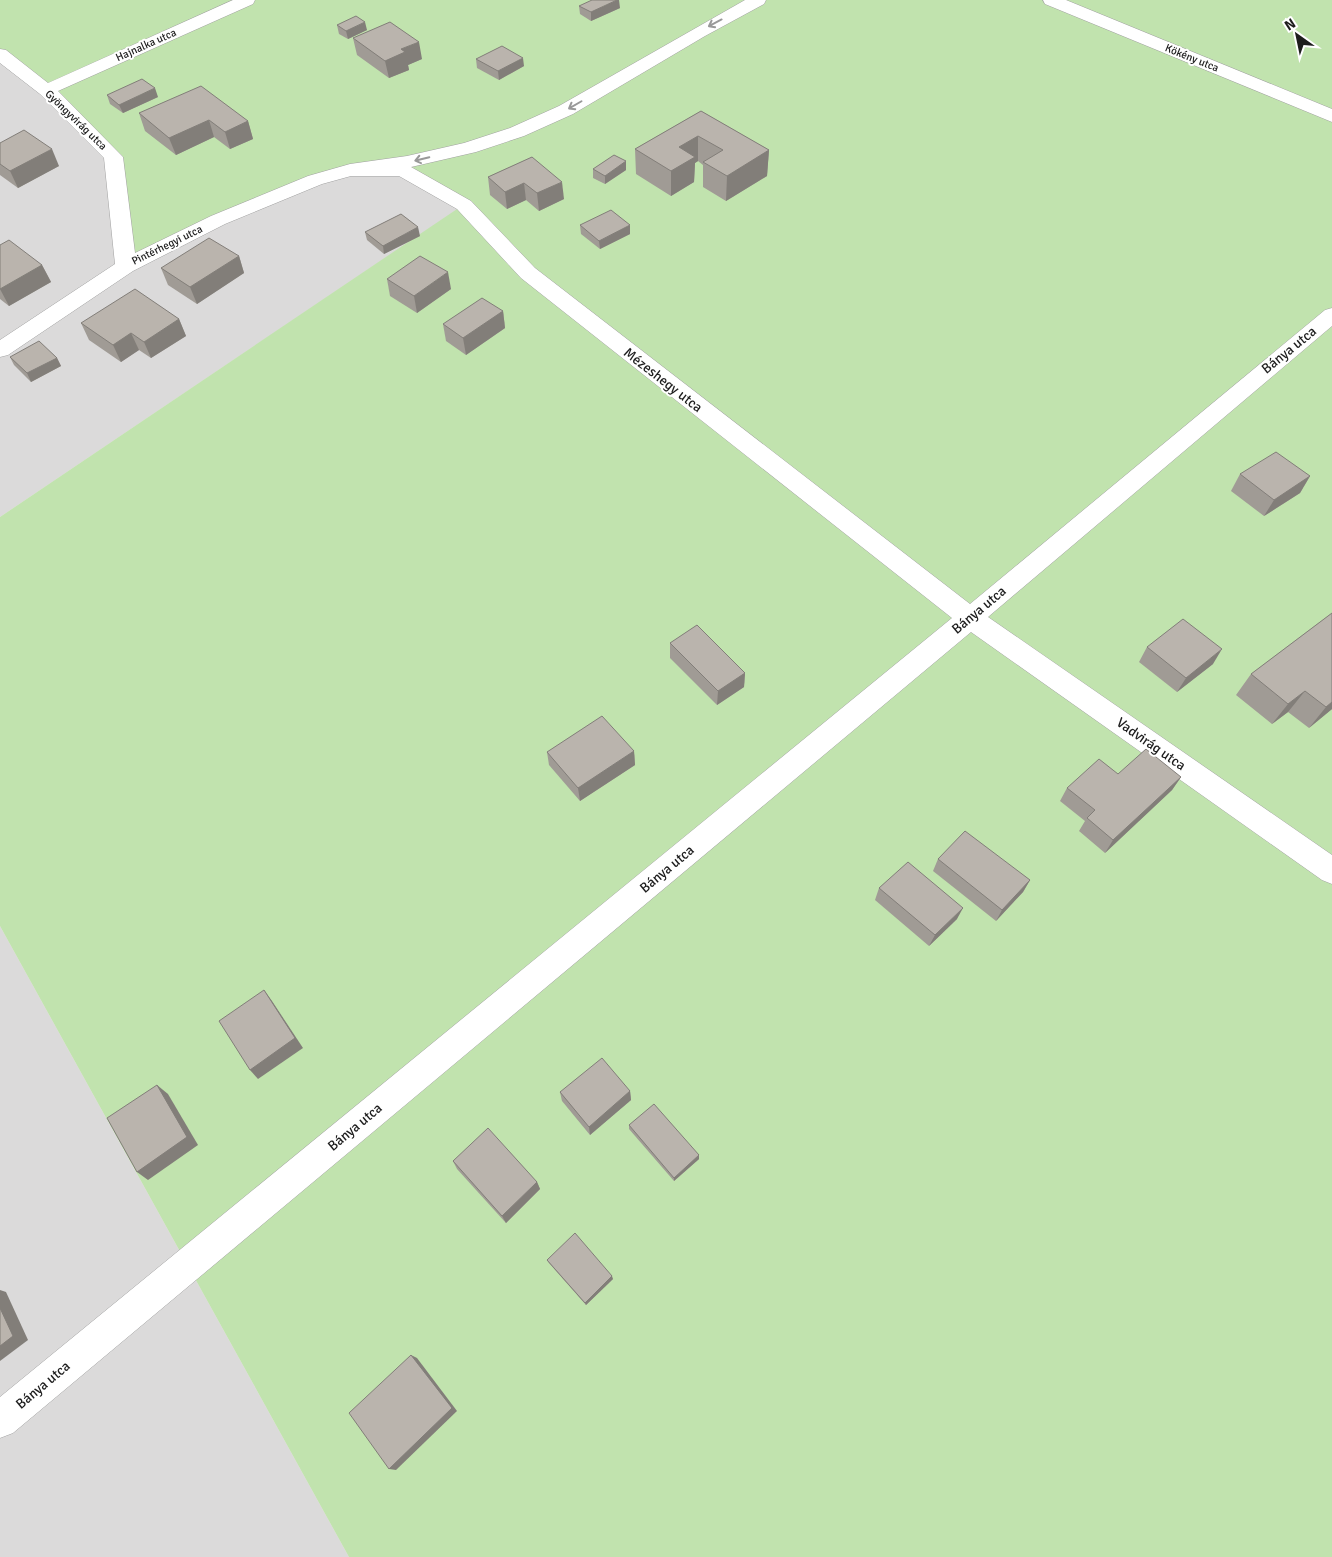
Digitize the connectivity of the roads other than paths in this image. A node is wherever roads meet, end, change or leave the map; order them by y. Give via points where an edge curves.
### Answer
1 (247, 0) edge
2 (758, 0) edge
3 (1051, 0) edge
4 (0, 54) edge
5 (46, 90) junction
6 (1332, 116) edge
7 (350, 170) junction
8 (126, 266) junction
9 (1332, 315) edge
10 (0, 350) edge
11 (970, 618) junction
12 (1332, 871) edge
13 (0, 1420) edge

1 - 5 street, Hajnalka utca
2 -> 7 street via 566,110 516,132 469,148
3 - 6 street, Kökény utca
4 - 5 street, Gyöngyvirág utca
5 - 8 street, Gyöngyvirág utca via 113,157
7 - 8 street, Pintérhegyi utca via 315,180 218,220
7 - 11 street, Mézeshegy utca via 403,170 464,205 528,273
8 - 10 street, Pintérhegyi utca
9 - 11 street, Bánya utca
11 - 12 street, Vadvirág utca
11 - 13 street, Bánya utca

